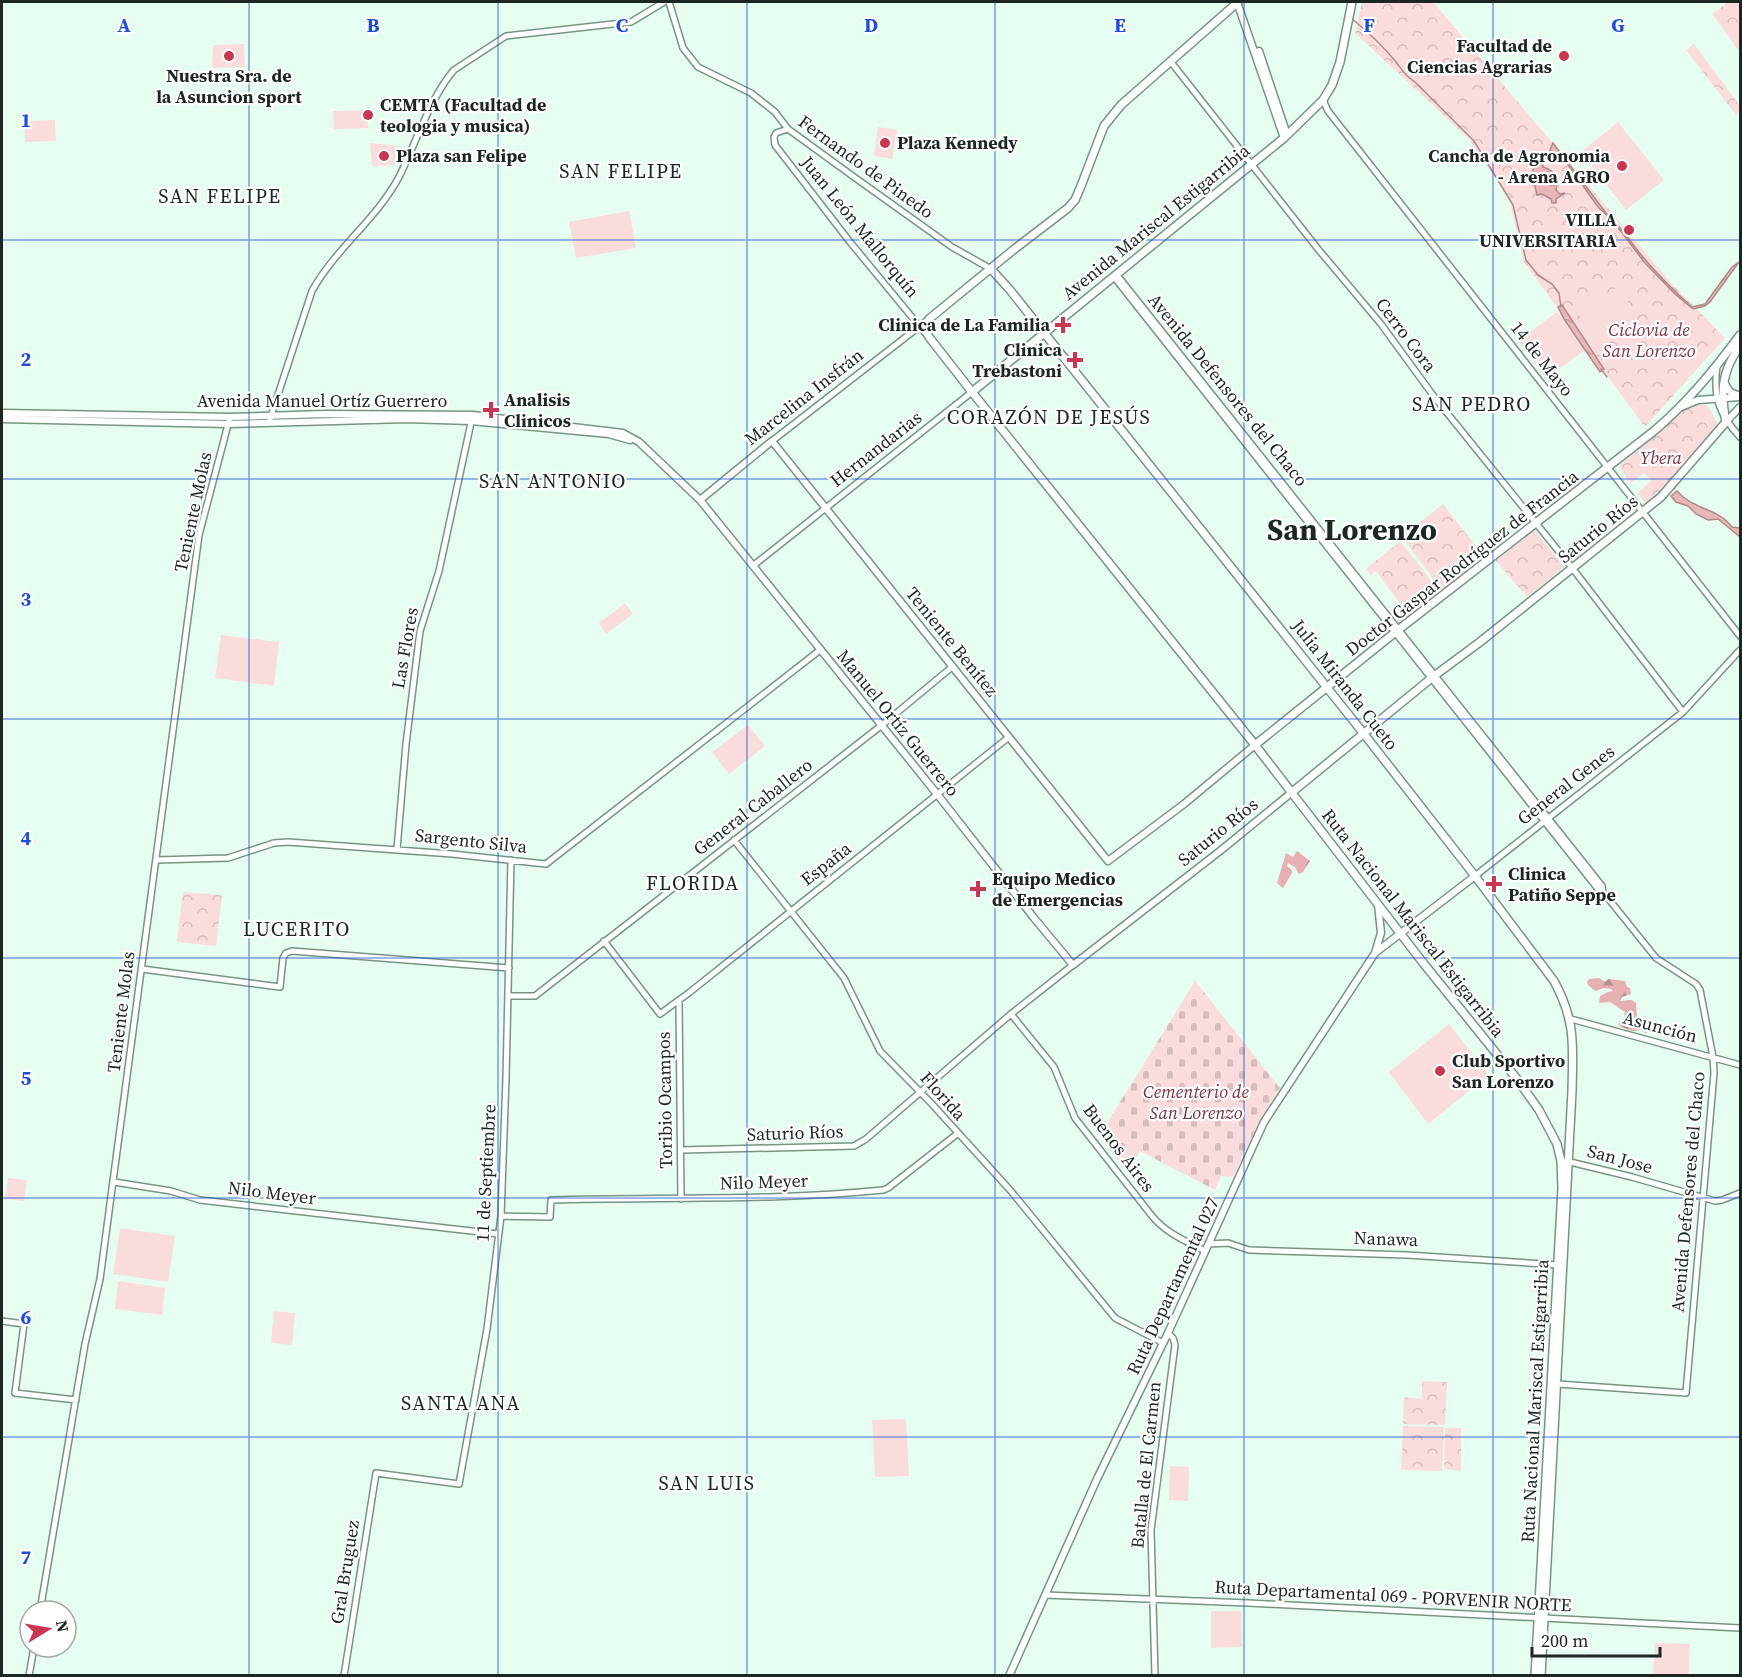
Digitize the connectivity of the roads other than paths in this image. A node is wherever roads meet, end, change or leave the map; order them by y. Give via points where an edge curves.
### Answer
1 (664, 2) edge
2 (669, 2) edge
3 (1238, 2) edge
4 (1352, 2) edge
5 (1171, 62) junction
6 (1323, 99) junction
7 (788, 129) junction
8 (1286, 136) junction
9 (1251, 164) junction
10 (991, 269) junction
11 (1115, 276) junction
12 (929, 319) junction
13 (919, 326) junction
14 (1043, 332) junction
15 (1740, 335) edge
16 (929, 337) junction
17 (1740, 346) edge
18 (1718, 366) junction
19 (1724, 382) junction
20 (972, 392) junction
21 (1740, 397) edge
22 (1720, 398) junction
23 (1681, 407) junction
24 (1740, 407) edge
25 (2, 413) edge
26 (2, 418) edge
27 (472, 418) junction
28 (270, 419) junction
29 (229, 420) junction
30 (1726, 422) junction
31 (1740, 437) edge
32 (772, 441) junction
33 (1608, 466) junction
34 (700, 500) junction
35 (826, 507) junction
36 (1643, 512) junction
37 (1536, 524) junction
38 (754, 565) junction
39 (1573, 569) junction
40 (1397, 632) junction
41 (1740, 636) edge
42 (820, 650) junction
43 (1740, 650) edge
44 (952, 667) junction
45 (1432, 678) junction
46 (1328, 688) junction
47 (1683, 712) junction
48 (882, 725) junction
49 (1364, 734) junction
50 (1009, 737) junction
51 (1255, 745) junction
52 (1291, 793) junction
53 (938, 794) junction
54 (1547, 818) junction
55 (734, 840) junction
56 (397, 849) junction
57 (156, 860) junction
58 (511, 860) junction
59 (1108, 861) joint
60 (1475, 876) junction
61 (1377, 904) junction
62 (790, 911) junction
63 (1402, 933) junction
64 (604, 941) junction
65 (1375, 953) junction
66 (1073, 964) junction
67 (508, 968) junction
68 (142, 969) junction
69 (508, 996) junction
70 (679, 1001) junction
71 (1011, 1014) junction
72 (1571, 1019) junction
73 (1713, 1057) junction
74 (1740, 1065) edge
75 (921, 1093) junction
76 (957, 1134) junction
77 (1569, 1140) junction
78 (1557, 1144) junction
79 (681, 1150) junction
80 (1564, 1161) junction
81 (114, 1182) junction
82 (1740, 1193) edge
83 (1703, 1198) junction
84 (681, 1199) junction
85 (501, 1216) junction
86 (498, 1234) junction
87 (1208, 1244) junction
88 (1205, 1251) junction
89 (1561, 1266) junction
90 (2, 1321) edge
91 (1168, 1333) junction
92 (1163, 1343) junction
93 (1558, 1384) junction
94 (76, 1400) junction
95 (376, 1473) joint
96 (1045, 1595) junction
97 (42, 1599) edge
98 (1152, 1599) junction
99 (1541, 1618) junction
100 (1740, 1628) edge
101 (32, 1659) edge
102 (29, 1676) edge
103 (344, 1676) edge
104 (1009, 1676) edge
105 (1155, 1676) edge
106 (1535, 1676) edge
107 (1542, 1676) edge

1 - 28 street via 631,22 506,36 454,70 399,177 321,276 305,309
2 - 7 street, Fernando de Pinedo via 682,48 698,68 751,93
3 - 5 highway
3 - 8 main road
4 - 6 highway via 1336,75
5 - 9 street, Cerro Cora
5 - 10 highway via 1121,105 1104,126 1075,200
6 - 8 highway, Avenida Mariscal Estigarribia
6 - 33 street, 14 de Mayo via 1328,111
7 - 10 street, Fernando de Pinedo via 937,237
7 - 13 street, Juan León Mallorquín via 776,133 775,145
8 - 9 highway, Avenida Mariscal Estigarribia
9 - 11 highway, Avenida Mariscal Estigarribia
9 - 37 street, Cerro Cora
10 - 12 highway
10 - 14 highway, Julia Miranda Cueto
11 - 14 highway, Avenida Mariscal Estigarribia
11 - 40 street, Avenida Defensores del Chaco
12 - 13 street, Marcelina Insfrán
12 - 16 highway via 925,327
13 - 16 street, Juan León Mallorquín
13 - 32 street, Marcelina Insfrán
14 - 20 highway, Hernandarias
14 - 46 highway, Julia Miranda Cueto
15 - 18 highway, Doctor Gaspar Rodríguez de Francia
16 - 20 highway, Ruta Nacional Mariscal Estigarribia
17 - 19 highway via 1728,365
18 - 22 street
18 - 23 highway, Doctor Gaspar Rodríguez de Francia
19 - 21 main road via 1730,392
19 - 22 highway
20 - 35 street, Hernandarias
20 - 51 highway, Ruta Nacional Mariscal Estigarribia
21 - 22 main road
22 - 23 main road
22 - 30 highway
23 - 33 highway, Doctor Gaspar Rodríguez de Francia
24 - 30 main road
25 - 29 main road, Avenida Manuel Ortíz Guerrero
26 - 29 main road, Avenida Manuel Ortíz Guerrero
27 - 28 main road, Avenida Manuel Ortíz Guerrero via 408,414
27 - 34 main road, Avenida Manuel Ortíz Guerrero via 623,433 639,442
27 - 56 street, Las Flores via 441,560 420,631
28 - 29 main road, Avenida Manuel Ortíz Guerrero
29 - 57 street, Teniente Molas via 199,536
30 - 31 street
30 - 36 highway, Saturio Ríos via 1671,488
32 - 34 main road, Marcelina Insfrán
32 - 35 main road, Teniente Benítez
33 - 36 street, 14 de Mayo
33 - 37 highway, Doctor Gaspar Rodríguez de Francia
34 - 38 main road, Manuel Ortíz Guerrero
35 - 38 street, Hernandarias
35 - 44 main road, Teniente Benítez
36 - 39 highway, Saturio Ríos
36 - 41 street, 14 de Mayo
37 - 39 street, Cerro Cora
37 - 40 highway, Doctor Gaspar Rodríguez de Francia
38 - 42 main road, Manuel Ortíz Guerrero
39 - 45 highway, Saturio Ríos
39 - 47 street, Cerro Cora
40 - 45 street, Avenida Defensores del Chaco
40 - 46 highway, Doctor Gaspar Rodríguez de Francia
42 - 48 main road, Manuel Ortíz Guerrero
42 - 58 street, Sargento Silva via 546,864
43 - 47 street, General Genes
44 - 48 street, General Caballero
44 - 50 main road, Teniente Benítez
45 - 49 highway, Saturio Ríos
45 - 54 street, Avenida Defensores del Chaco
46 - 49 highway, Julia Miranda Cueto
46 - 51 highway, Doctor Gaspar Rodríguez de Francia
47 - 54 street, General Genes
48 - 53 main road, Manuel Ortíz Guerrero
48 - 55 street, General Caballero
49 - 52 highway, Saturio Ríos
49 - 60 highway, Julia Miranda Cueto
50 - 53 street, España
50 - 59 main road, Teniente Benítez
51 - 52 highway, Ruta Nacional Mariscal Estigarribia
51 - 59 main road, Doctor Gaspar Rodríguez de Francia
52 - 61 highway, Ruta Nacional Mariscal Estigarribia
52 - 66 main road, Saturio Ríos
53 - 62 street, España
53 - 66 main road, Manuel Ortíz Guerrero
54 - 60 street, General Genes
54 - 73 street, Avenida Defensores del Chaco via 1656,958 1698,987
55 - 62 street, Florida
55 - 64 street, General Caballero
56 - 57 street, Sargento Silva via 288,842 228,858
56 - 58 street, Sargento Silva
57 - 68 street, Teniente Molas
58 - 67 street, 11 de Septiembre
60 - 63 main road, General Genes
60 - 72 highway, Julia Miranda Cueto via 1554,981
61 - 63 highway, Ruta Nacional Mariscal Estigarribia
61 - 65 main road via 1381,933
62 - 70 street, España
62 - 75 street, Florida via 850,988 880,1051
63 - 65 main road, Ruta Departamental 027
63 - 78 highway, Ruta Nacional Mariscal Estigarribia via 1517,1080
64 - 69 street, General Caballero via 535,996
64 - 70 street, España via 660,1014
65 - 87 main road, Ruta Departamental 027 via 1264,1122
66 - 71 street, Saturio Ríos
67 - 68 street via 292,951 283,957 280,987
67 - 69 street, 11 de Septiembre
68 - 81 street, Teniente Molas
69 - 85 street, 11 de Septiembre
70 - 79 street, Toribio Ocampos
71 - 75 street, Saturio Ríos
71 - 88 street, Buenos Aires via 1054,1067 1075,1118 1152,1216 1171,1234
72 - 73 street, Asunción
72 - 77 highway, Julia Miranda Cueto
73 - 74 street, Asunción
73 - 83 street, Avenida Defensores del Chaco
75 - 76 street, Florida
75 - 79 street, Saturio Ríos via 866,1140 846,1148
76 - 84 street, Nilo Meyer via 883,1190
76 - 92 street, Florida via 1010,1190 1114,1318
77 - 78 highway
77 - 80 highway, Julia Miranda Cueto
78 - 80 highway, Ruta Nacional Mariscal Estigarribia
79 - 84 street, Toribio Ocampos
80 - 83 street, San Jose
80 - 89 highway, Ruta Nacional Mariscal Estigarribia
81 - 86 street, Nilo Meyer via 200,1200
81 - 94 street, Teniente Molas
82 - 83 street, San Jose via 1715,1201
83 - 93 street, Avenida Defensores del Chaco via 1686,1393
84 - 85 street, Nilo Meyer via 551,1200 550,1217
85 - 86 street, 11 de Septiembre
86 - 95 street, 11 de Septiembre via 487,1329 459,1484
87 - 88 main road, Ruta Departamental 027
87 - 89 street, Nanawa via 1228,1243 1249,1250 1407,1254
88 - 91 main road, Ruta Departamental 027
89 - 93 highway, Ruta Nacional Mariscal Estigarribia
89 - 99 highway, Ruta Nacional Mariscal Estigarribia
90 - 94 street via 24,1324 15,1393
91 - 92 main road, Ruta Departamental 027
91 - 98 street, Batalla de El Carmen via 1175,1345 1151,1530
92 - 96 main road, Ruta Departamental 027
93 - 99 highway, Ruta Nacional Mariscal Estigarribia
94 - 97 street, Teniente Molas
95 - 103 street, Gral Bruguez
96 - 98 street, Ruta Departamental 069 - PORVENIR NORTE
96 - 104 main road, Ruta Departamental 027
98 - 99 street, Ruta Departamental 069 - PORVENIR NORTE
98 - 105 street, Batalla de El Carmen
99 - 100 street, Ruta Departamental 069 - PORVENIR NORTE
99 - 106 highway, Ruta Nacional Mariscal Estigarribia
99 - 107 highway, Ruta Nacional Mariscal Estigarribia
101 - 102 street

